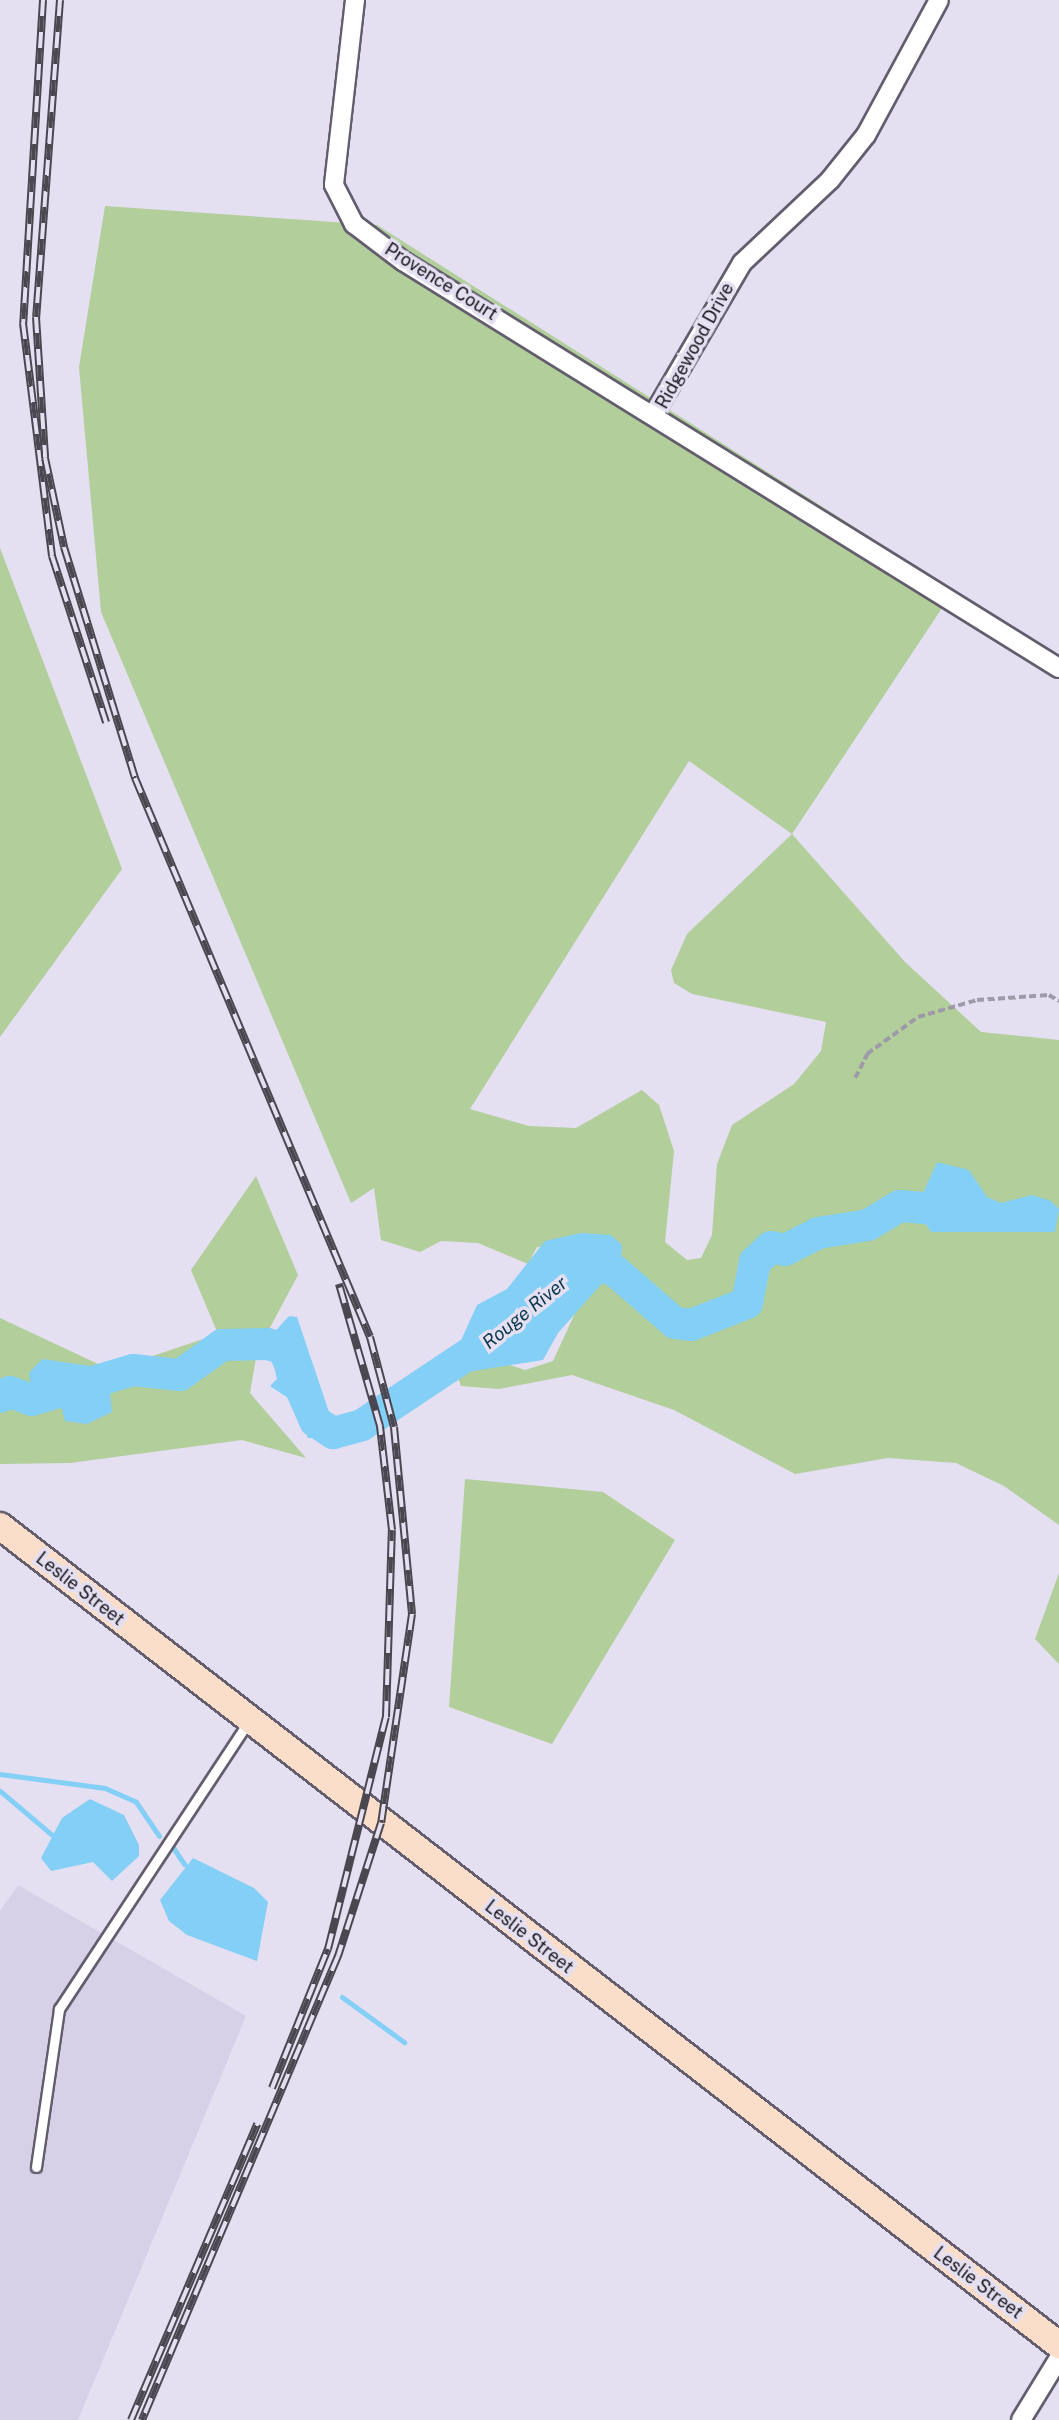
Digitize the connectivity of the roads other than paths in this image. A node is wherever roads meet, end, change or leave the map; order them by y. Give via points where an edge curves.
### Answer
1 (355, 0) edge
2 (939, 0) edge
3 (655, 412) junction
4 (1059, 668) edge
5 (0, 1526) edge
6 (249, 1720) junction
7 (36, 2167) dead end
8 (1059, 2345) edge
9 (1059, 2358) edge
10 (1021, 2420) edge

1 - 3 street, Provence Court via 334,186 355,224 403,261
2 - 3 street, Ridgewood Drive via 866,135 830,180 742,263
3 - 4 street, Ridgewood Drive
5 - 6 street, Leslie Street
6 - 7 lane via 59,2009
6 - 8 street, Leslie Street
9 - 10 street

